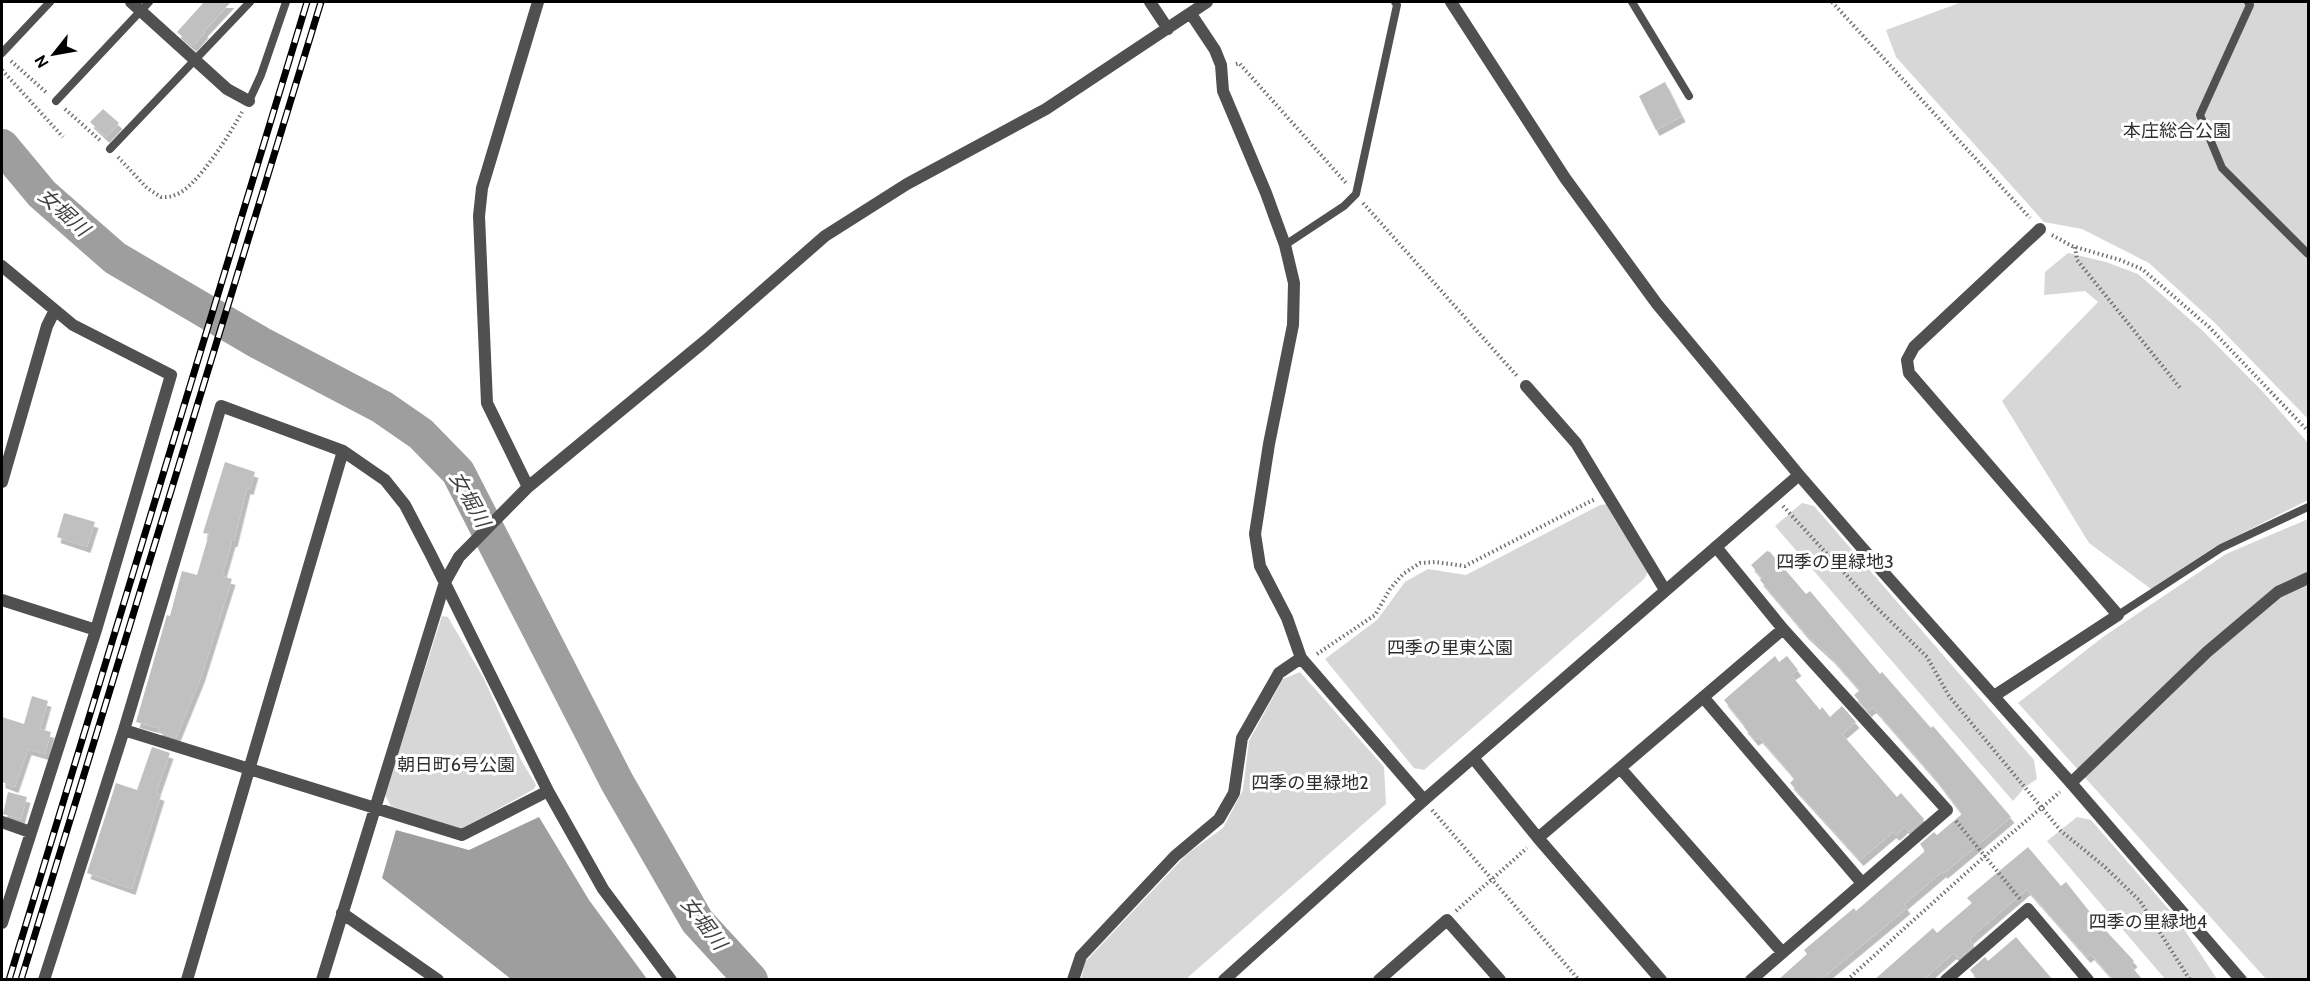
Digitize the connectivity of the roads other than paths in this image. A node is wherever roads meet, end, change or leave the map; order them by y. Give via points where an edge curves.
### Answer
1 (50, 2) edge
2 (250, 2) edge
3 (286, 2) edge
4 (538, 2) edge
5 (1150, 2) edge
6 (1207, 2) edge
7 (1395, 2) edge
8 (1451, 2) edge
9 (1632, 2) edge
10 (2248, 2) edge
11 (140, 4) edge
12 (1191, 14) junction
13 (1168, 29) junction
14 (2, 53) edge
15 (194, 58) junction
16 (1689, 96) dead end
17 (249, 100) joint
18 (56, 101) dead end
19 (110, 149) dead end
20 (2040, 229) road end
21 (1285, 245) junction
22 (2308, 254) edge
23 (2, 266) edge
24 (55, 310) junction
25 (1526, 386) road end
26 (343, 452) junction
27 (1799, 475) junction
28 (2, 482) edge
29 (528, 487) junction
30 (2308, 507) edge
31 (1716, 547) junction
32 (2308, 579) edge
33 (445, 582) junction
34 (1665, 590) junction
35 (2, 600) edge
36 (2118, 615) junction
37 (1783, 629) junction
38 (96, 630) junction
39 (1301, 658) junction
40 (1994, 696) junction
41 (1703, 698) junction
42 (124, 730) junction
43 (1474, 759) junction
44 (248, 768) junction
45 (1620, 768) junction
46 (2071, 783) junction
47 (548, 791) junction
48 (1424, 800) junction
49 (375, 807) junction
50 (2, 822) edge
51 (30, 832) junction
52 (1538, 838) junction
53 (1862, 883) junction
54 (342, 914) junction
55 (2, 917) edge
56 (1782, 952) junction
57 (44, 980) edge
58 (187, 980) edge
59 (322, 980) edge
60 (438, 980) edge
61 (671, 980) edge
62 (1073, 980) edge
63 (1224, 980) edge
64 (1379, 980) edge
65 (1500, 980) edge
66 (1661, 980) edge
67 (1751, 980) edge
68 (1946, 980) edge
69 (2088, 980) edge
70 (2241, 980) edge

1 - 14 lane
2 - 15 lane
3 - 17 lane
4 - 29 street via 482,188 479,216 487,403
5 - 13 street
6 - 12 street
7 - 21 lane via 1356,194
8 - 27 street via 1565,178 1658,304
9 - 16 lane
10 - 22 lane via 2250,5 2200,115 2222,168
11 - 15 street
11 - 18 lane
12 - 13 street
12 - 21 street via 1215,50 1221,65 1223,91
13 - 29 street via 1046,109 907,184 825,237
15 - 17 street via 227,89
15 - 19 lane
20 - 36 street via 1914,347 1907,360 1909,373
21 - 39 street via 1294,283 1293,325 1255,534 1260,566 1287,618
23 - 24 street
24 - 28 street
24 - 38 street via 73,325 171,375
25 - 34 street via 1576,443
26 - 33 street via 385,480 405,505
26 - 42 street via 221,406
26 - 44 street
27 - 31 street
27 - 40 street
29 - 33 street via 459,557
30 - 36 lane via 2221,548
31 - 34 street
31 - 37 street
32 - 46 street via 2278,592 2207,652
33 - 47 street
33 - 49 street
34 - 43 street
35 - 38 street
36 - 40 street
37 - 41 street
37 - 53 street via 1947,810
38 - 51 street
39 - 48 street
39 - 62 street via 1279,673 1242,738 1234,793 1219,819 1176,856 1082,956
40 - 46 street
41 - 45 street
41 - 53 street
42 - 44 street
42 - 57 street
43 - 48 street
43 - 52 street
44 - 49 street
44 - 58 street
45 - 52 street
45 - 56 street
46 - 70 street
47 - 49 street via 462,835
47 - 61 street via 603,889
48 - 63 street
49 - 54 street
50 - 51 street
51 - 55 street
52 - 66 street
53 - 56 street
54 - 59 street
54 - 60 street
56 - 67 street
64 - 65 street via 1447,920
68 - 69 street via 2028,909

